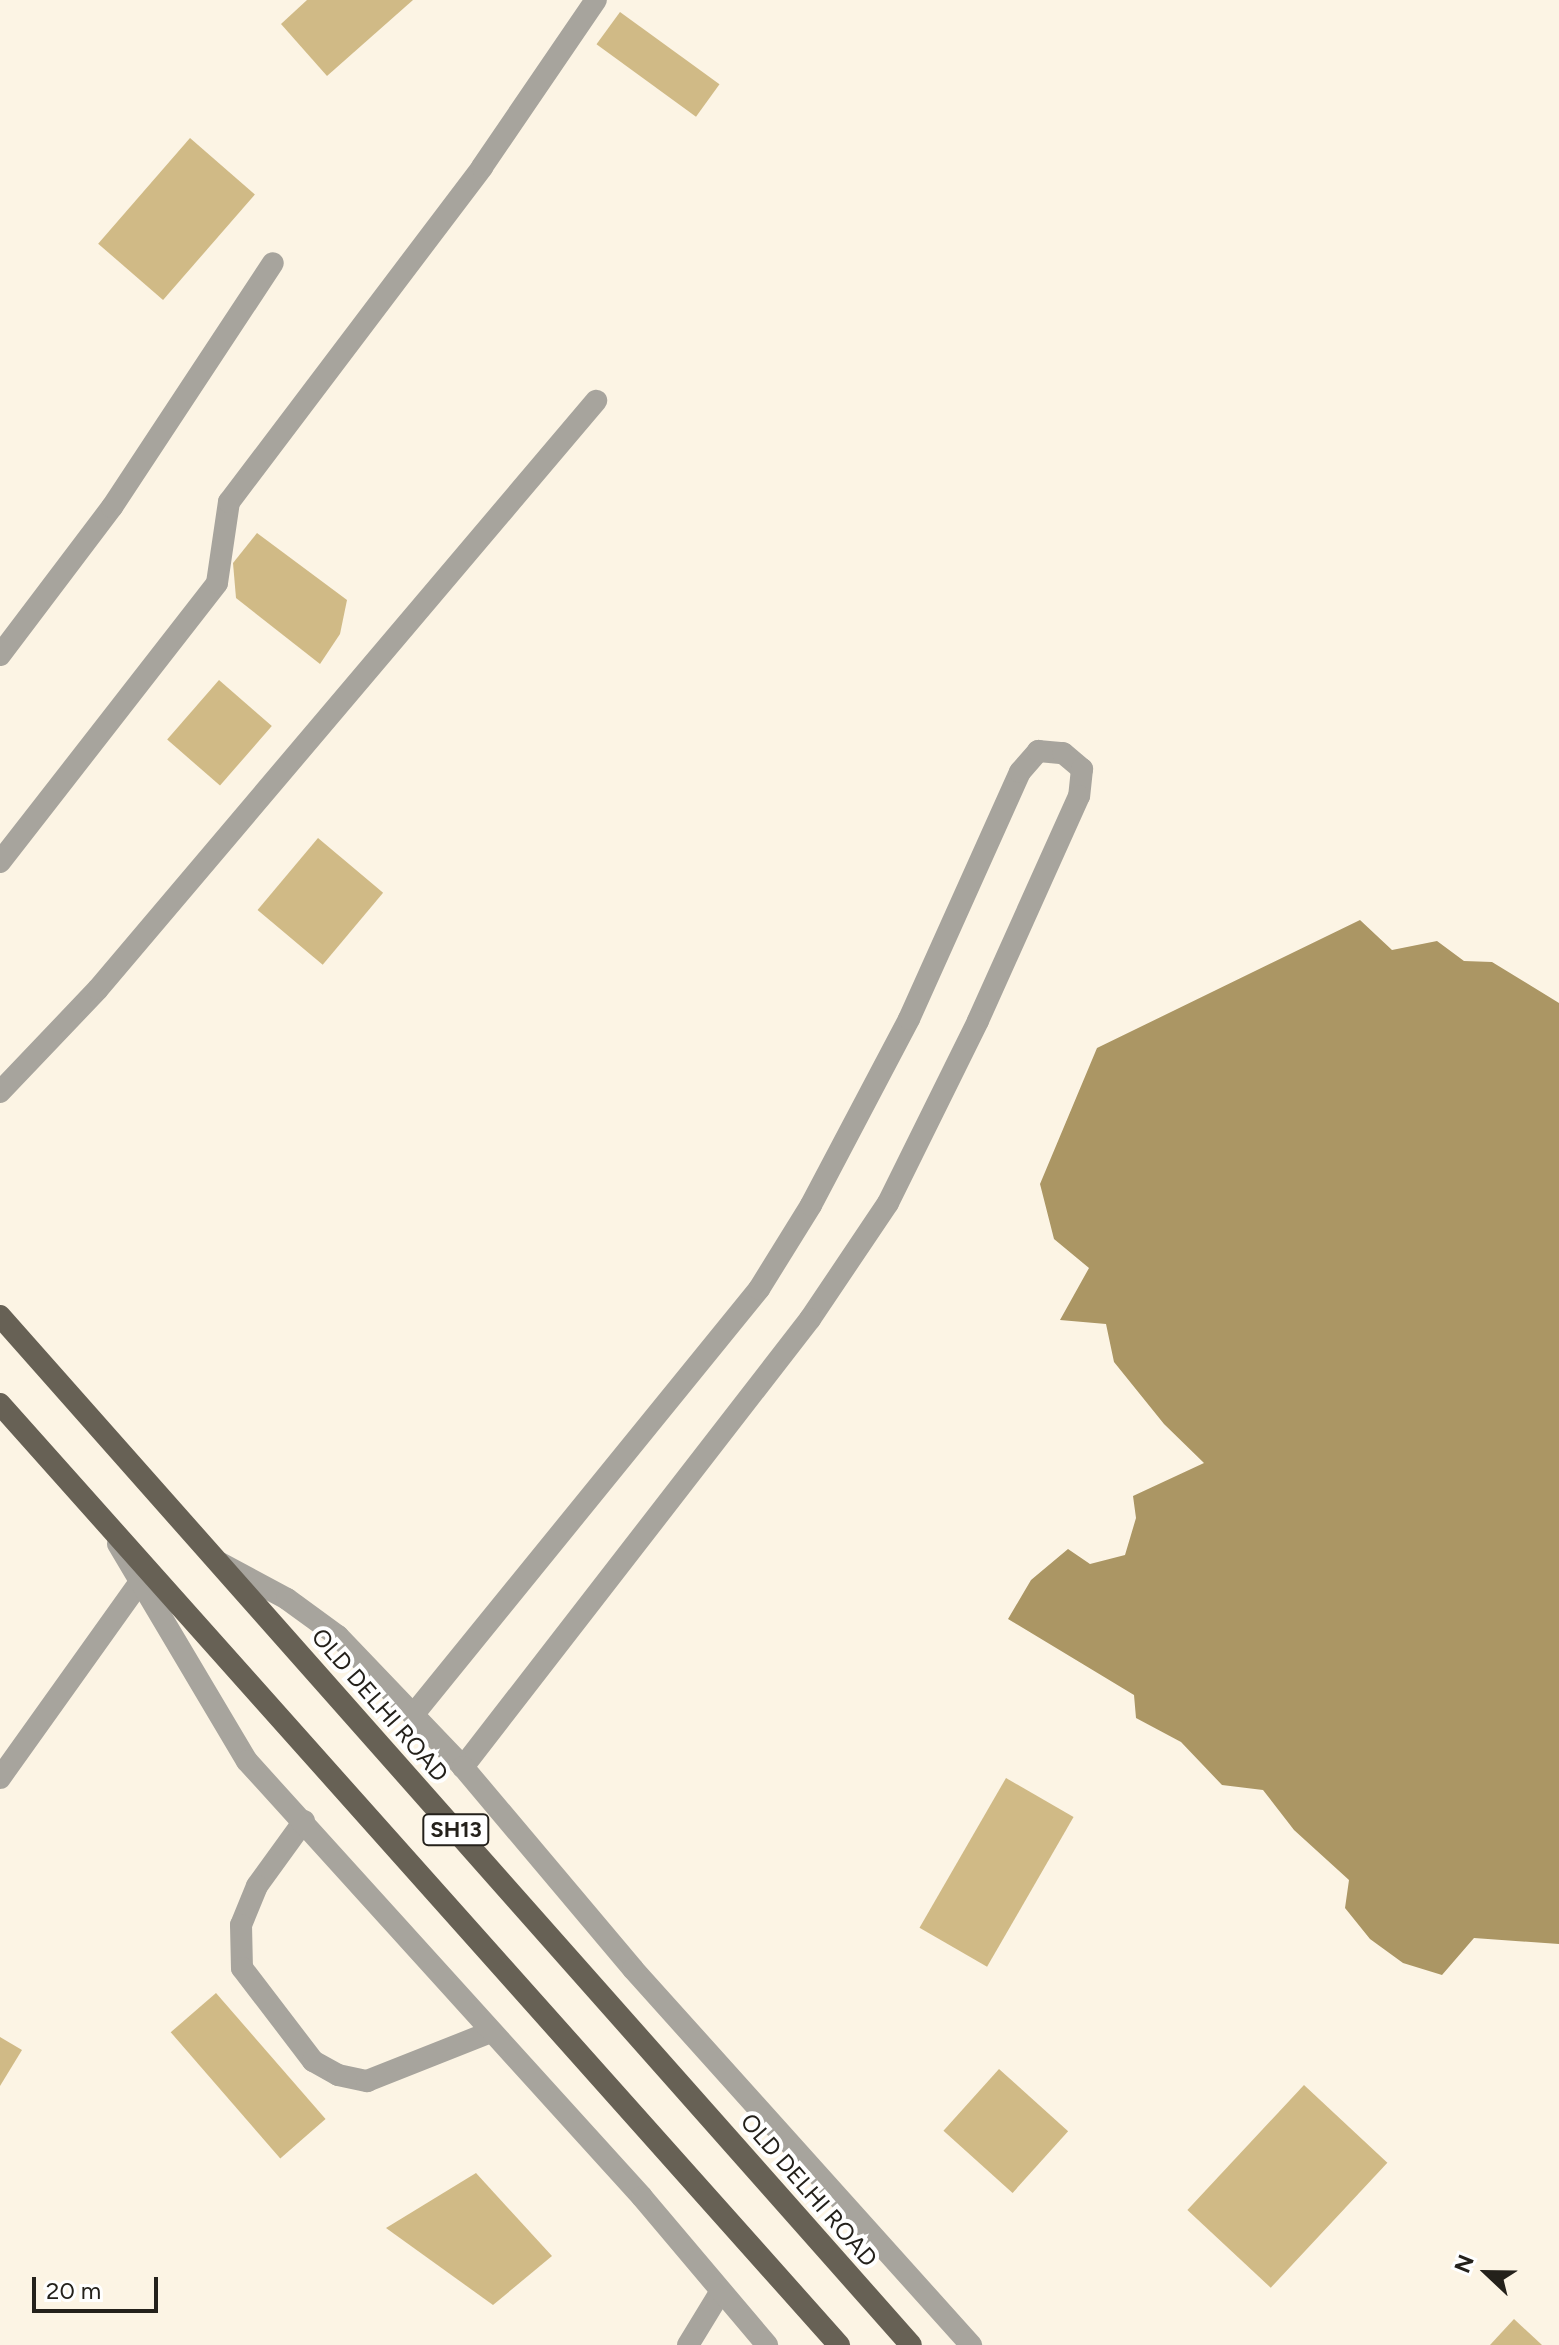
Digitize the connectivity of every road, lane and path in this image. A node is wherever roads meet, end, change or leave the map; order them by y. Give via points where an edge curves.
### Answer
1 (596, 0) edge
2 (273, 263) dead end
3 (596, 401) dead end
4 (0, 655) edge
5 (0, 862) edge
6 (0, 1092) edge
7 (0, 1316) edge
8 (0, 1404) edge
9 (106, 1523) junction
10 (219, 1562) junction
11 (140, 1582) junction
12 (413, 1715) junction
13 (463, 1767) junction
14 (0, 1778) edge
15 (304, 1821) junction
16 (491, 2032) junction
17 (721, 2291) junction
18 (688, 2345) edge
19 (767, 2345) edge
20 (839, 2345) edge
21 (911, 2345) edge
22 (971, 2345) edge

1 - 5 street via 482,167 229,502 217,583
2 - 4 street via 112,507
3 - 6 street via 98,989
7 - 10 main road, OLD DELHI ROAD / SH13
8 - 9 main road, SH13
9 - 11 street
9 - 20 main road, SH13
10 - 12 street via 287,1599 338,1636
10 - 21 main road, OLD DELHI ROAD / SH13
11 - 14 street
11 - 15 street via 247,1761
12 - 13 street
12 - 13 street via 759,1289 811,1205 909,1019 1020,772 1038,751 1063,753 1082,769 1079,796 978,1021 888,1203 820,1307
13 - 22 street via 643,1980
15 - 16 street
15 - 16 street via 257,1886 241,1925 242,1968 313,2061 338,2075 367,2081
16 - 17 street
17 - 18 street
17 - 19 street

